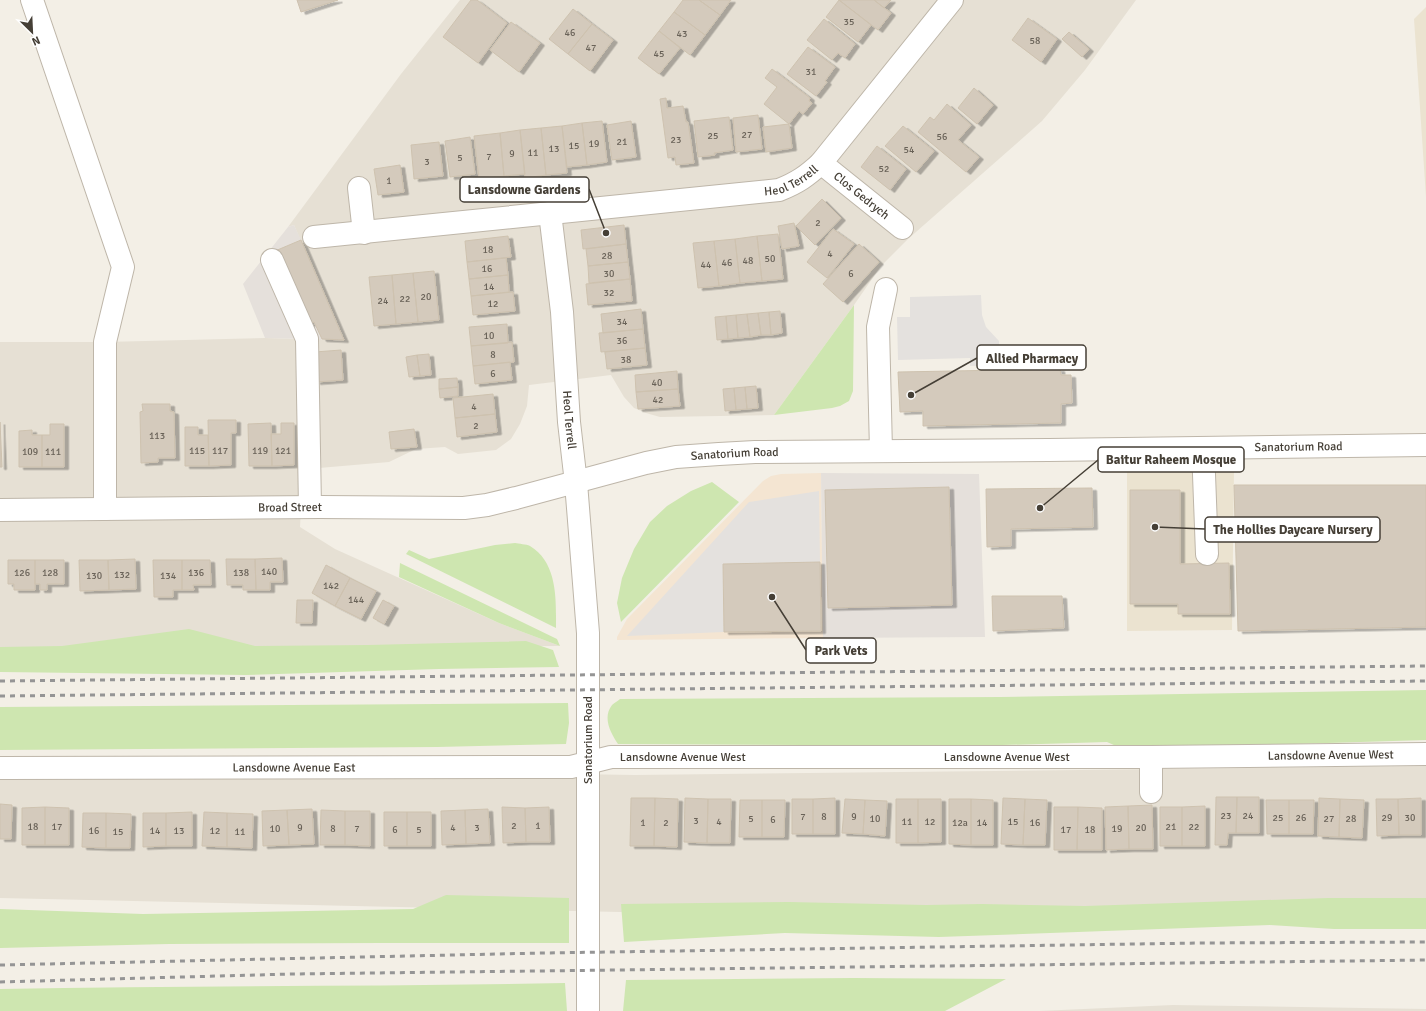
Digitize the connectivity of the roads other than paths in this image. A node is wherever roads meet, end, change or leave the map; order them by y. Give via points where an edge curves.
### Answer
1 (32, 0) edge
2 (952, 0) edge
3 (821, 163) junction
4 (359, 188) dead end
5 (550, 213) junction
6 (902, 228) dead end
7 (364, 233) junction
8 (314, 238) dead end
9 (272, 260) dead end
10 (886, 289) dead end
11 (1426, 445) edge
12 (1203, 448) junction
13 (881, 451) junction
14 (576, 483) junction
15 (310, 507) junction
16 (105, 509) junction
17 (0, 510) edge
18 (1207, 554) dead end
19 (1426, 754) edge
20 (1151, 757) junction
21 (588, 763) junction
22 (0, 768) edge
23 (1151, 792) dead end
24 (588, 1011) edge

1 - 16 street via 123,267 105,342
2 - 3 street, Heol Terrell
3 - 5 street, Heol Terrell via 806,176 779,190
3 - 6 street, Clos Gedrych
4 - 7 street
5 - 7 street, Heol Terrell
5 - 14 street, Heol Terrell via 562,312
7 - 8 street, Heol Terrell
9 - 15 street via 307,339
10 - 13 street via 878,327
11 - 12 street, Sanatorium Road
12 - 13 street, Sanatorium Road
12 - 18 street
13 - 14 street, Sanatorium Road via 755,452 676,457
14 - 15 street, Broad Street via 487,505 464,508
14 - 21 street, Sanatorium Road via 588,633
15 - 16 street, Broad Street
16 - 17 street, Broad Street
19 - 20 street, Lansdowne Avenue West
20 - 21 street, Lansdowne Avenue West via 619,757
20 - 23 street
21 - 22 street, Lansdowne Avenue East via 571,767
21 - 24 street, Sanatorium Road

